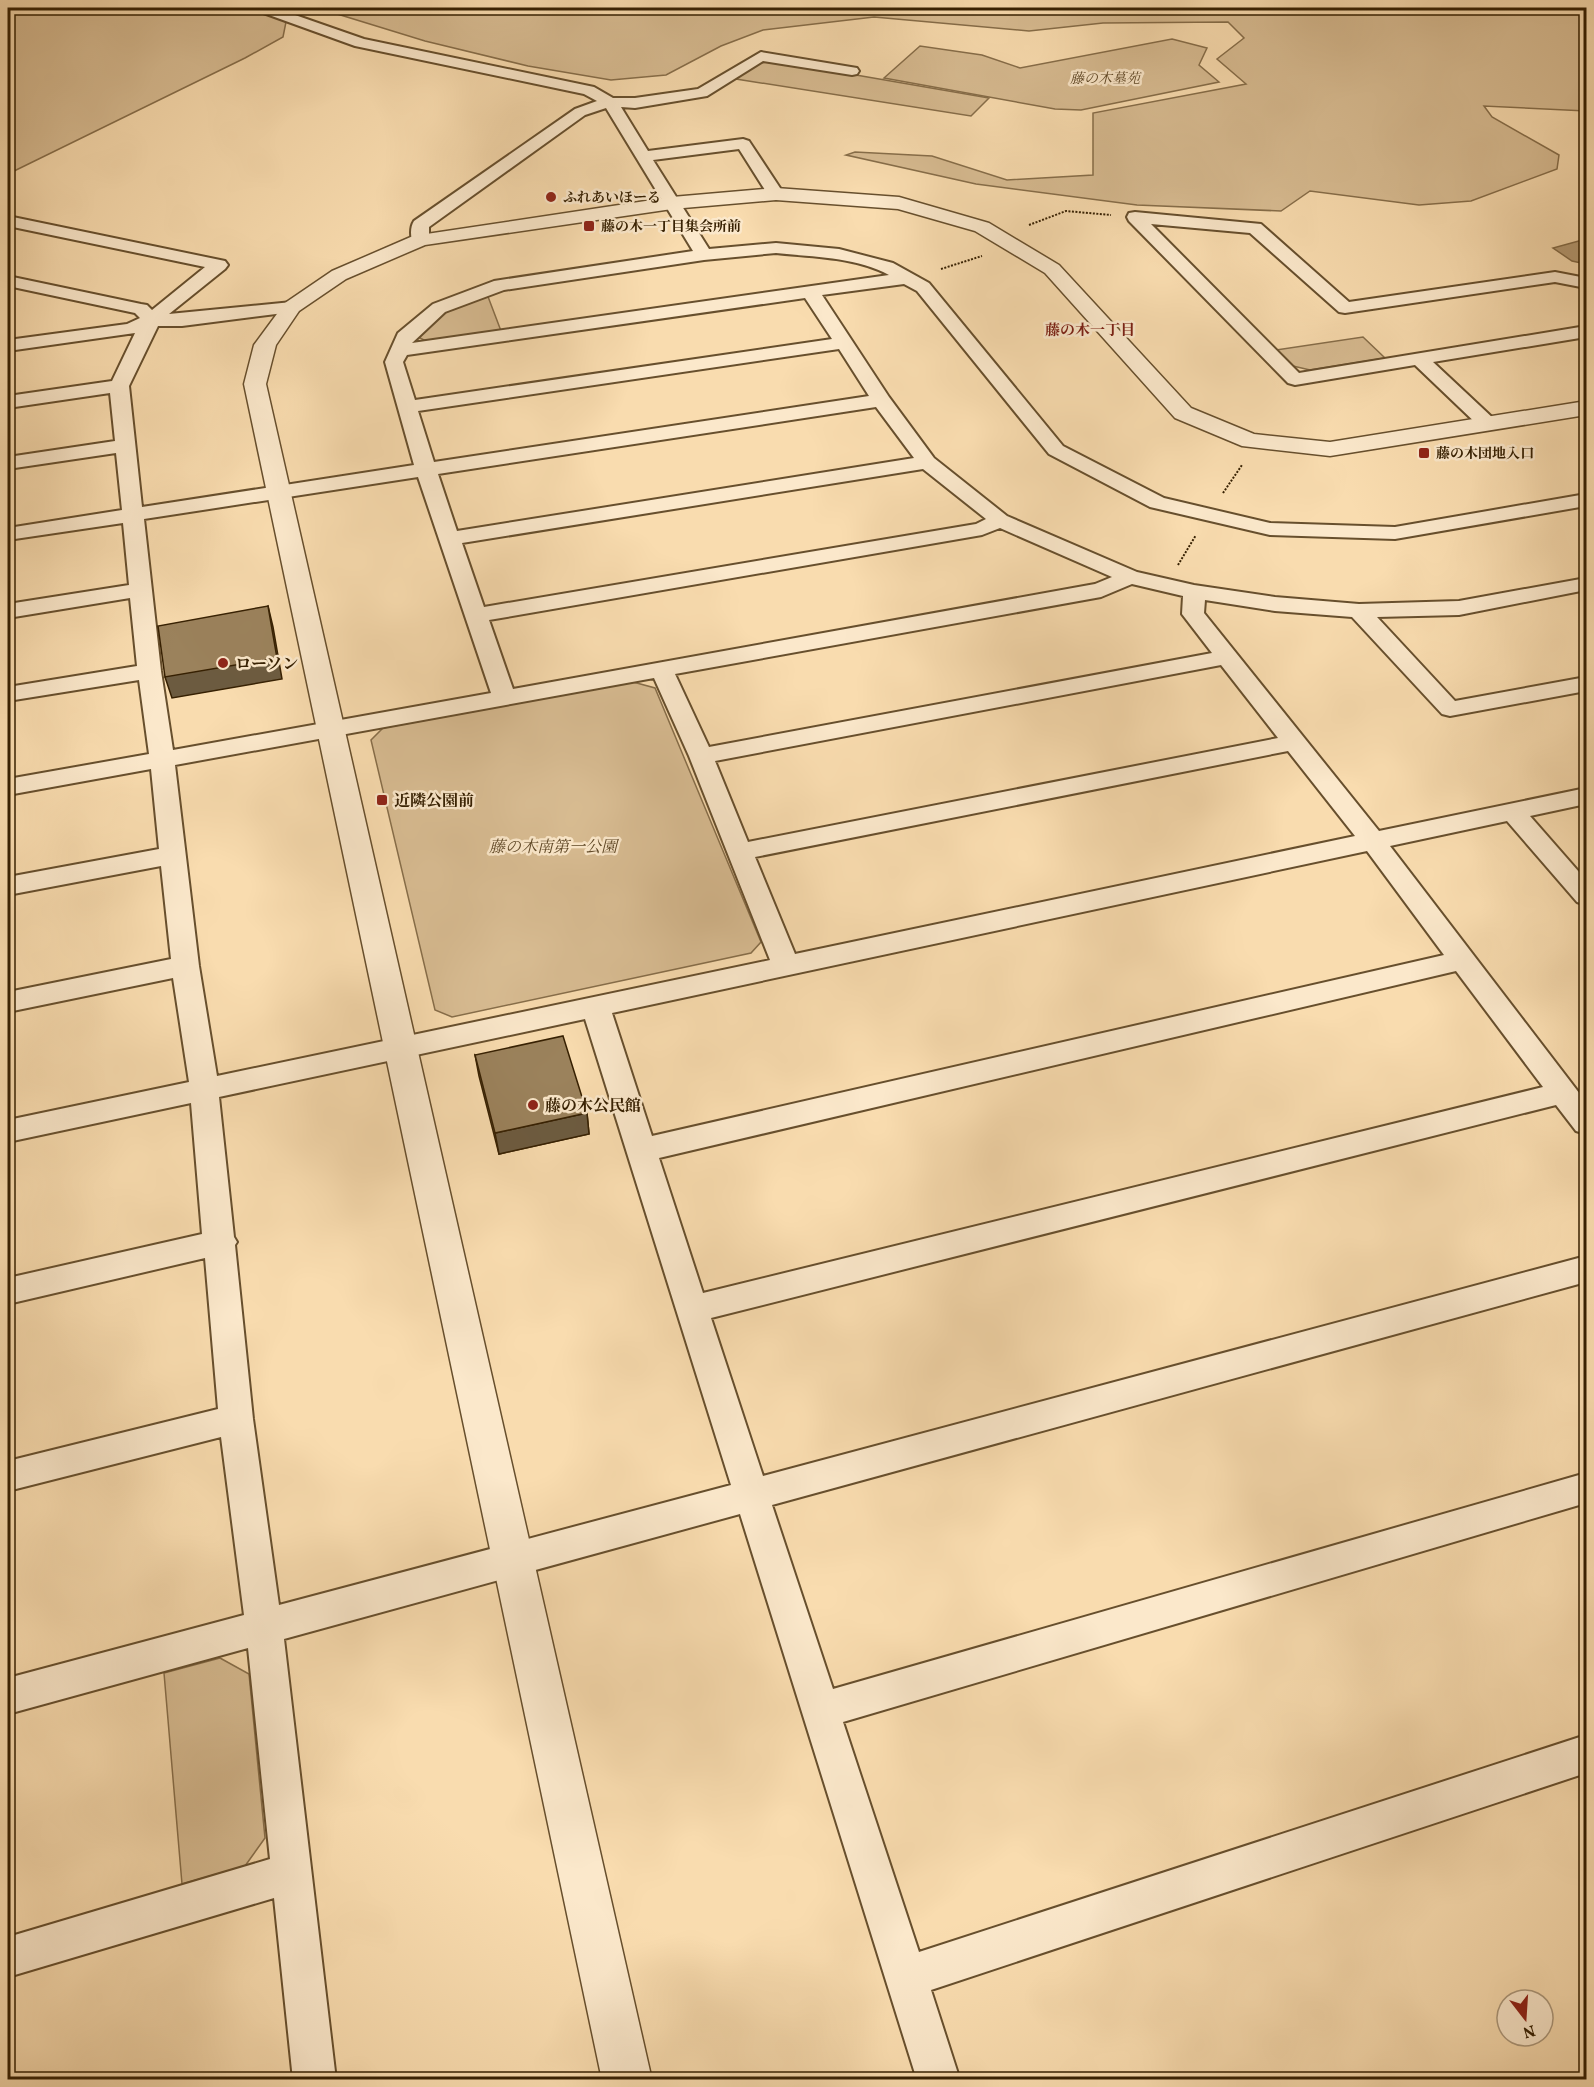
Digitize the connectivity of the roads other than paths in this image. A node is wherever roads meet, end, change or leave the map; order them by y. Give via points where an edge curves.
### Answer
1 (263, 8) edge
2 (852, 71) dead end
3 (610, 102) junction
4 (644, 156) junction
5 (776, 194) junction
6 (672, 203) junction
7 (8, 221) edge
8 (420, 240) junction
9 (704, 255) junction
10 (908, 279) junction
11 (8, 281) edge
12 (1587, 283) edge
13 (811, 293) junction
14 (292, 307) junction
15 (152, 320) junction
16 (1587, 332) edge
17 (844, 343) junction
18 (8, 345) edge
19 (400, 350) junction
20 (1419, 359) junction
21 (119, 386) junction
22 (881, 400) junction
23 (8, 402) edge
24 (407, 407) junction
25 (1587, 408) edge
26 (1488, 424) junction
27 (125, 446) junction
28 (927, 462) junction
29 (8, 463) edge
30 (426, 470) junction
31 (279, 494) junction
32 (1587, 500) edge
33 (132, 515) junction
34 (1000, 520) junction
35 (8, 534) edge
36 (451, 538) junction
37 (1130, 577) junction
38 (1587, 584) edge
39 (141, 590) junction
40 (1194, 592) junction
41 (8, 611) edge
42 (1359, 611) junction
43 (476, 615) junction
44 (1228, 657) junction
45 (148, 670) junction
46 (662, 670) junction
47 (1587, 684) edge
48 (8, 694) edge
49 (504, 697) junction
50 (331, 729) junction
51 (1294, 742) junction
52 (701, 756) junction
53 (162, 759) junction
54 (8, 787) edge
55 (1587, 796) edge
56 (1514, 812) junction
57 (1372, 840) junction
58 (739, 852) junction
59 (174, 855) junction
60 (8, 886) edge
61 (1587, 896) edge
62 (1462, 960) junction
63 (185, 966) junction
64 (786, 966) junction
65 (8, 1002) edge
66 (595, 1005) junction
67 (402, 1048) junction
68 (204, 1088) junction
69 (1563, 1093) junction
70 (1587, 1123) edge
71 (8, 1131) edge
72 (642, 1150) junction
73 (221, 1242) junction
74 (1587, 1269) edge
75 (8, 1291) edge
76 (694, 1309) junction
77 (236, 1419) junction
78 (8, 1476) edge
79 (1587, 1488) edge
80 (751, 1495) junction
81 (514, 1558) junction
82 (264, 1627) junction
83 (8, 1696) edge
84 (822, 1710) junction
85 (1587, 1754) edge
86 (293, 1872) junction
87 (8, 1956) edge
88 (907, 1977) junction
89 (315, 2079) edge
90 (627, 2079) edge
91 (939, 2079) edge

1 - 3 street via 360,43 589,90
2 - 3 street via 761,56 702,93 634,103
3 - 4 street
3 - 8 street via 580,112 420,225
4 - 5 street via 743,144
4 - 6 street
5 - 6 street
5 - 26 street via 899,204 982,227 1052,268 1183,413 1250,441 1330,449
6 - 8 street
6 - 9 street
7 - 15 street via 219,265
8 - 14 street via 339,275
9 - 10 street via 776,248 839,254 887,267
9 - 19 street via 500,285 439,308 405,337
10 - 13 street
10 - 32 street via 923,287 1056,450 1157,503 1270,529 1395,533
11 - 15 street via 141,309
12 - 20 street via 1555,277 1345,308 1255,228 1135,217 1295,379
13 - 17 street
13 - 19 street
14 - 15 street
14 - 31 street via 265,345 255,384
15 - 18 street via 131,329
15 - 21 street
16 - 20 street
17 - 22 street
17 - 24 street
19 - 24 street via 394,362
20 - 26 street
21 - 23 street
21 - 27 street
22 - 28 street
22 - 30 street
24 - 30 street
25 - 26 street
27 - 29 street
27 - 33 street
28 - 34 street
28 - 36 street
30 - 31 street
30 - 36 street
31 - 33 street
31 - 50 street
33 - 35 street
33 - 39 street
34 - 37 street
34 - 43 street via 982,529
36 - 43 street
37 - 40 street
37 - 46 street via 1101,591
38 - 42 street via 1459,608
39 - 41 street
39 - 45 street
40 - 42 street
40 - 44 street via 1193,615
42 - 47 street via 1450,709
43 - 49 street
44 - 51 street
44 - 52 street
45 - 48 street
45 - 53 street
46 - 49 street
46 - 52 street
49 - 50 street
50 - 53 street
50 - 67 street
51 - 57 street
51 - 58 street
52 - 58 street
53 - 54 street
53 - 59 street
55 - 56 street
56 - 57 street
56 - 61 street
57 - 62 street
57 - 64 street
58 - 64 street
59 - 60 street
59 - 63 street
62 - 69 street
62 - 72 street
63 - 65 street
63 - 68 street
64 - 66 street
66 - 67 street
66 - 72 street
67 - 68 street
67 - 81 street
68 - 71 street
68 - 73 street
69 - 70 street
69 - 76 street
72 - 76 street
73 - 75 street
73 - 77 street
74 - 80 street
76 - 80 street
77 - 78 street
77 - 82 street
79 - 84 street
80 - 81 street
80 - 84 street
81 - 82 street
81 - 90 street
82 - 83 street
82 - 86 street
84 - 88 street
85 - 88 street
86 - 87 street
86 - 89 street
88 - 91 street

